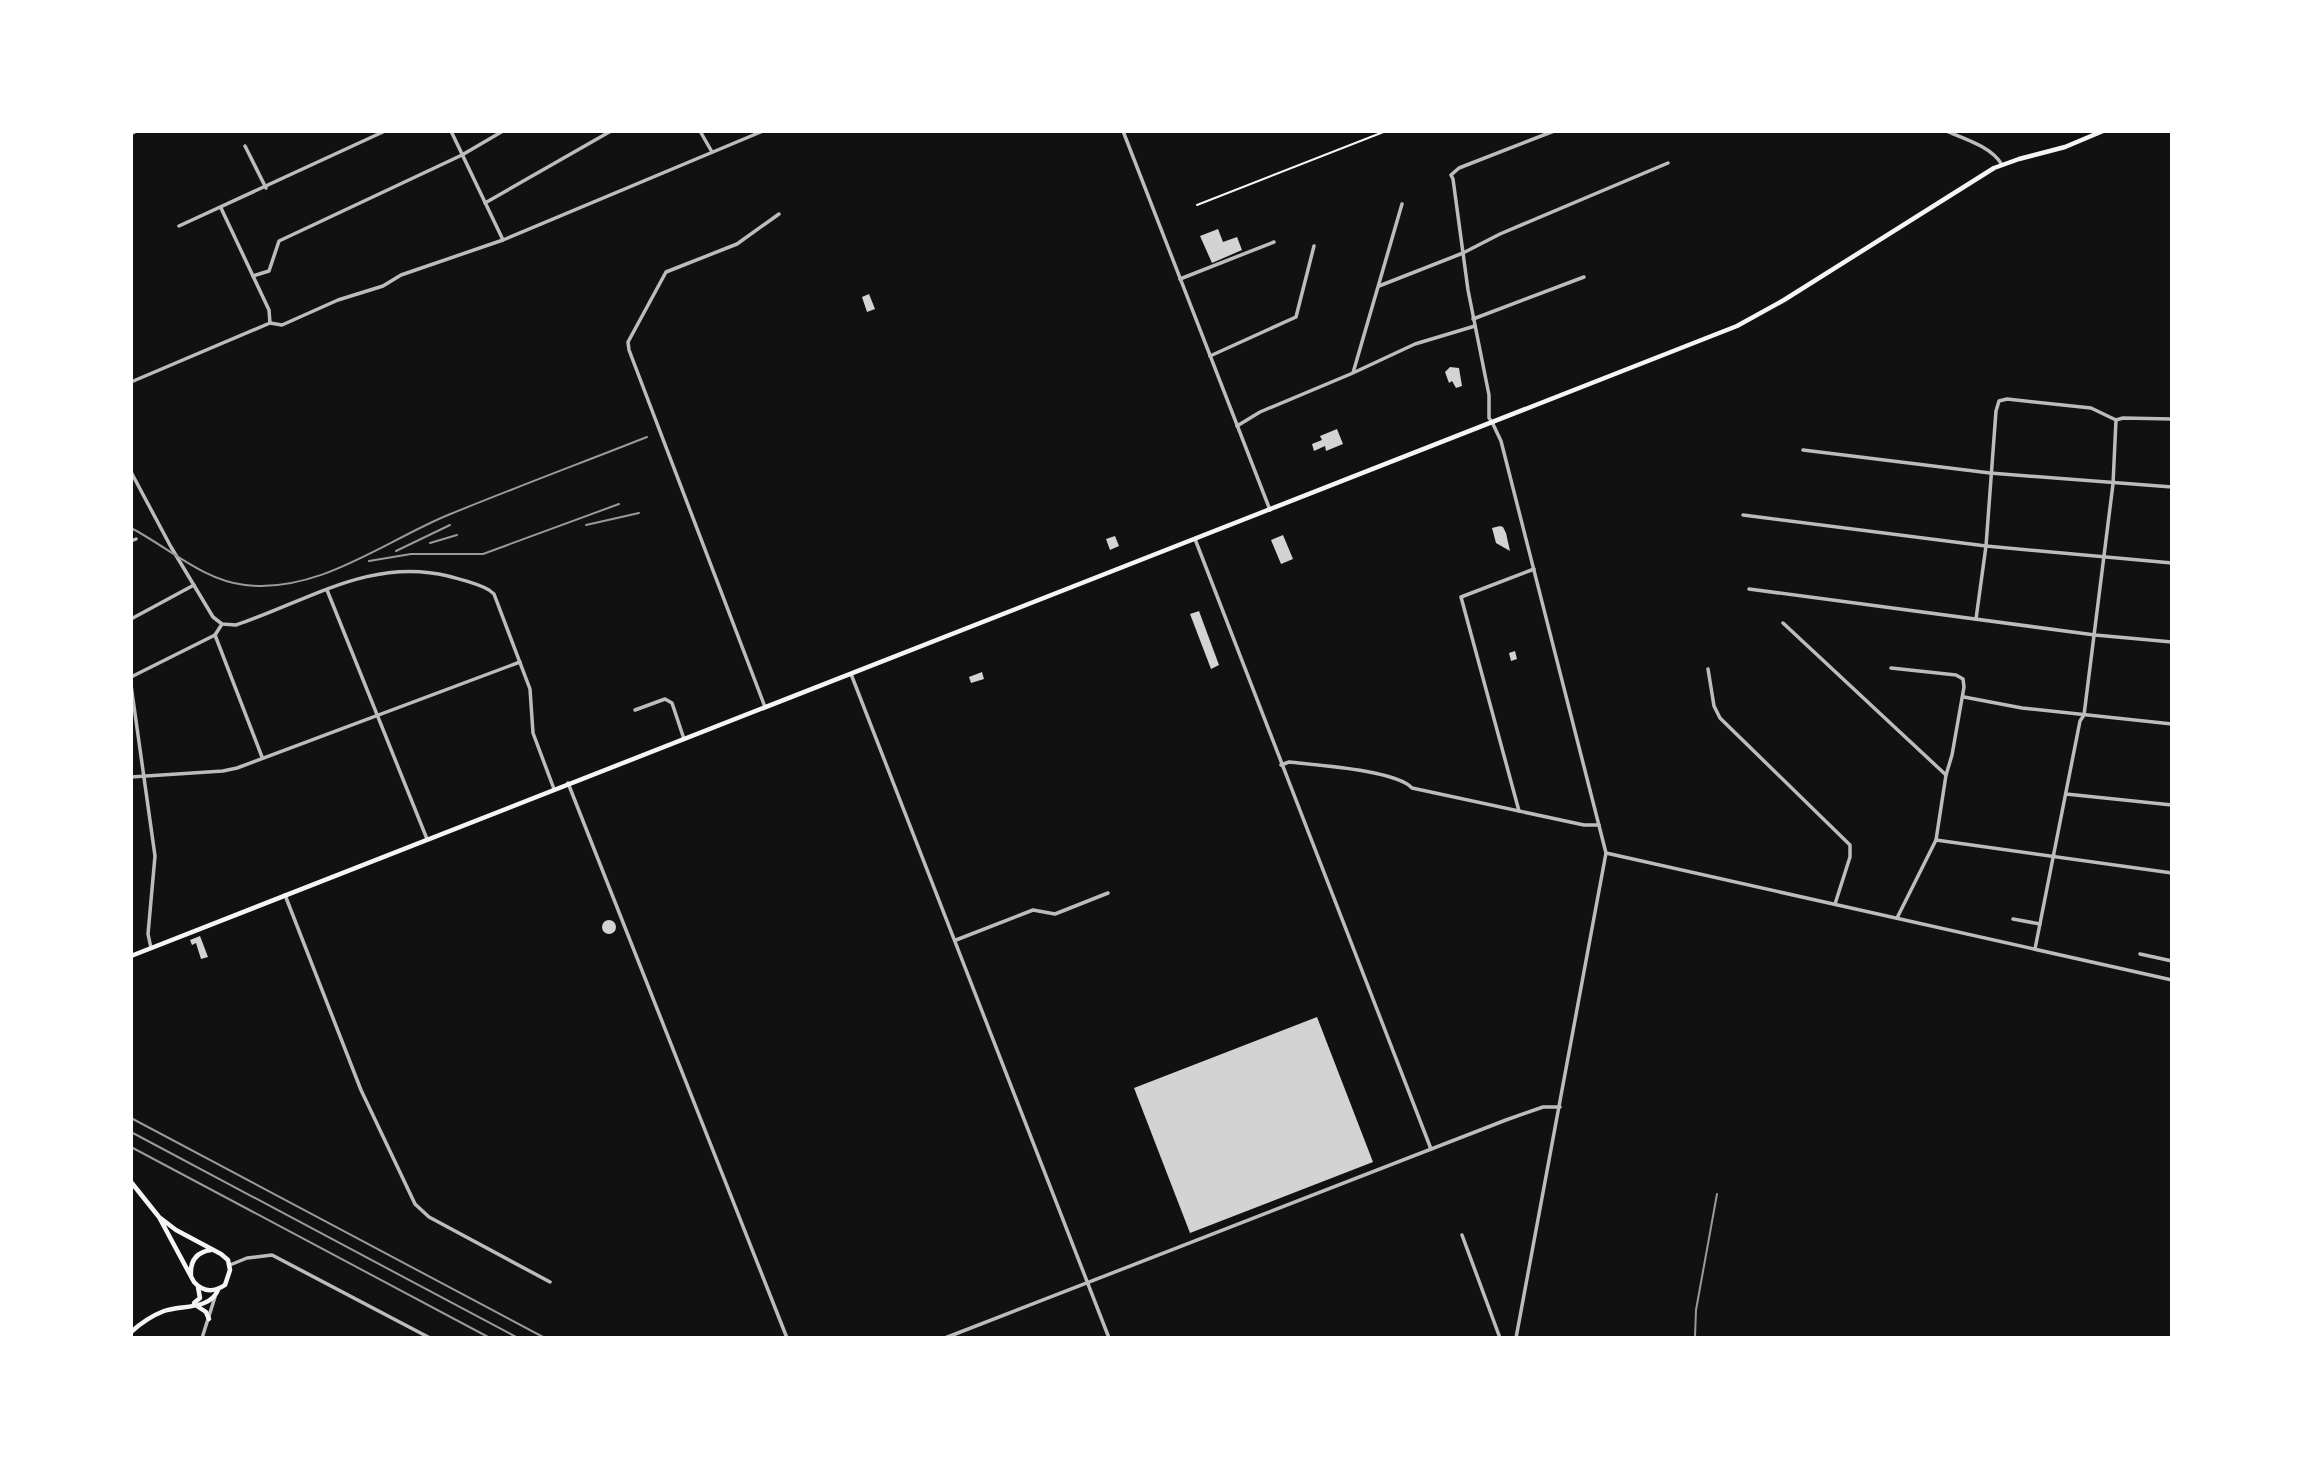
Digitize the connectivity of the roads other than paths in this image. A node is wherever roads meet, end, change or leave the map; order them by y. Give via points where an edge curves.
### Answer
1 (136, 131) edge
2 (385, 131) edge
3 (451, 131) edge
4 (503, 131) edge
5 (611, 131) edge
6 (700, 131) edge
7 (763, 131) edge
8 (1123, 131) edge
9 (1553, 131) edge
10 (1946, 131) edge
11 (2103, 131) edge
12 (131, 134) edge
13 (245, 146) dead end
14 (712, 152) junction
15 (462, 155) junction
16 (1668, 163) dead end
17 (2001, 165) junction
18 (266, 188) junction
19 (485, 203) junction
20 (1402, 204) dead end
21 (221, 208) junction
22 (779, 214) dead end
23 (179, 226) dead end
24 (503, 240) junction
25 (1275, 242) dead end
26 (1314, 246) dead end
27 (1463, 253) junction
28 (253, 276) junction
29 (1584, 277) dead end
30 (1180, 279) junction
31 (1378, 286) junction
32 (1473, 319) junction
33 (270, 323) junction
34 (1475, 326) junction
35 (1210, 356) junction
36 (1353, 373) junction
37 (131, 382) edge
38 (2172, 419) edge
39 (2116, 420) junction
40 (1492, 422) junction
41 (1237, 426) junction
42 (1804, 450) dead end
43 (131, 472) edge
44 (1990, 473) junction
45 (2113, 484) junction
46 (2172, 487) edge
47 (1270, 510) junction
48 (1743, 515) dead end
49 (136, 538) dead end
50 (1195, 539) junction
51 (131, 541) edge
52 (1986, 545) junction
53 (2104, 557) junction
54 (2172, 563) edge
55 (1534, 569) junction
56 (194, 586) junction
57 (1749, 589) dead end
58 (327, 590) junction
59 (131, 619) edge
60 (1976, 619) junction
61 (1783, 623) dead end
62 (222, 624) junction
63 (215, 635) junction
64 (2095, 635) junction
65 (2172, 642) edge
66 (520, 662) junction
67 (1891, 668) dead end
68 (1708, 669) dead end
69 (851, 673) junction
70 (131, 677) edge
71 (131, 685) edge
72 (1964, 697) junction
73 (765, 707) junction
74 (635, 710) dead end
75 (377, 715) junction
76 (2084, 715) junction
77 (2172, 724) edge
78 (684, 739) junction
79 (262, 758) junction
80 (1281, 765) junction
81 (145, 775) junction
82 (1946, 775) junction
83 (131, 777) edge
84 (568, 783) junction
85 (554, 789) junction
86 (2066, 794) junction
87 (2172, 805) edge
88 (1519, 811) junction
89 (1599, 825) junction
90 (427, 839) junction
91 (1936, 840) junction
92 (1606, 853) junction
93 (2053, 857) junction
94 (2172, 873) edge
95 (1108, 893) dead end
96 (285, 895) junction
97 (1835, 904) junction
98 (1897, 918) junction
99 (2013, 919) dead end
100 (2040, 924) junction
101 (956, 940) junction
102 (151, 948) junction
103 (2035, 949) junction
104 (2140, 954) dead end
105 (131, 956) edge
106 (2172, 961) edge
107 (2172, 980) edge
108 (1560, 1107) junction
109 (1431, 1149) junction
110 (131, 1182) edge
111 (159, 1217) junction
112 (1462, 1235) dead end
113 (213, 1250) junction
114 (230, 1265) junction
115 (191, 1275) junction
116 (550, 1282) dead end
117 (1088, 1282) junction
118 (198, 1287) junction
119 (218, 1289) junction
120 (215, 1297) junction
121 (189, 1305) junction
122 (196, 1305) junction
123 (209, 1319) junction
124 (131, 1332) edge
125 (202, 1338) edge
126 (430, 1338) edge
127 (787, 1338) edge
128 (945, 1338) edge
129 (1109, 1338) edge
130 (1500, 1338) edge
131 (1516, 1338) edge

1 - 12 street
2 - 18 street
3 - 15 street
4 - 15 street
5 - 19 street
6 - 14 street
7 - 14 street
8 - 30 street
9 - 27 street via 1451,175
10 - 17 street via 1980,146
11 - 17 main road
13 - 18 street
14 - 24 street
15 - 19 street
15 - 28 street via 279,241 269,271
16 - 27 street
17 - 40 main road via 1756,317
18 - 21 street
19 - 24 street
20 - 31 street
21 - 23 street
21 - 28 street
22 - 73 street via 737,244 666,272 628,342
24 - 33 street via 401,275 282,325
25 - 30 street
26 - 35 street via 1296,317
27 - 31 street
27 - 32 street
28 - 33 street
29 - 32 street
30 - 35 street
31 - 36 street
32 - 34 street
33 - 37 street
34 - 36 street via 1415,344
34 - 40 street
35 - 41 street
36 - 41 street
38 - 39 street
39 - 44 street via 2091,408 2002,399 1996,411
39 - 45 street
40 - 47 main road
40 - 55 street
41 - 47 street
42 - 44 street
43 - 56 street
44 - 45 street
44 - 52 street
45 - 46 street
45 - 53 street
47 - 50 main road
48 - 52 street
49 - 51 street
50 - 69 main road
50 - 80 street
52 - 53 street
52 - 60 street
53 - 54 street
53 - 64 street
55 - 88 street via 1461,597
55 - 89 street
56 - 59 street
56 - 62 street
57 - 60 street
58 - 62 street via 236,625
58 - 66 street via 390,571 425,571 482,586 494,594
58 - 75 street
60 - 64 street
61 - 82 street
62 - 63 street
63 - 70 street
63 - 79 street
64 - 65 street
64 - 76 street
66 - 75 street
66 - 85 street via 530,689 533,733
67 - 72 street via 1956,675 1963,679
68 - 97 street via 1720,718 1850,845
69 - 73 main road
69 - 101 street
71 - 81 street
72 - 76 street
72 - 82 street
73 - 78 main road
74 - 78 street via 669,699
75 - 79 street
75 - 90 street
76 - 77 street
76 - 86 street
78 - 84 main road
79 - 81 street via 222,771
80 - 88 street via 1291,762 1386,776 1406,781 1412,788
80 - 109 street
81 - 83 street
81 - 102 street via 155,856 148,934
82 - 91 street
84 - 85 main road
84 - 127 street
85 - 90 main road
86 - 87 street
86 - 93 street
88 - 89 street
89 - 92 street
90 - 96 main road
91 - 93 street
91 - 98 street
92 - 97 street
92 - 108 street
93 - 94 street
93 - 100 street
95 - 101 street via 1055,914 1033,910
96 - 102 main road
96 - 116 street via 361,1090 415,1204 429,1217
97 - 98 street
98 - 103 street
99 - 100 street
100 - 103 street
101 - 117 street
102 - 105 main road
103 - 107 street
104 - 106 street
108 - 109 street via 1543,1107
108 - 131 street
109 - 117 street
110 - 111 main road
111 - 113 main road
111 - 115 main road
112 - 130 street
113 - 114 main road
113 - 115 main road via 194,1259
114 - 119 main road via 229,1278
114 - 126 street via 272,1255
115 - 118 main road
117 - 128 street
117 - 129 street
118 - 119 main road
118 - 121 main road via 199,1299
119 - 120 main road
120 - 122 main road
120 - 123 street
121 - 122 main road
121 - 124 main road via 152,1316
122 - 123 main road
123 - 125 street

